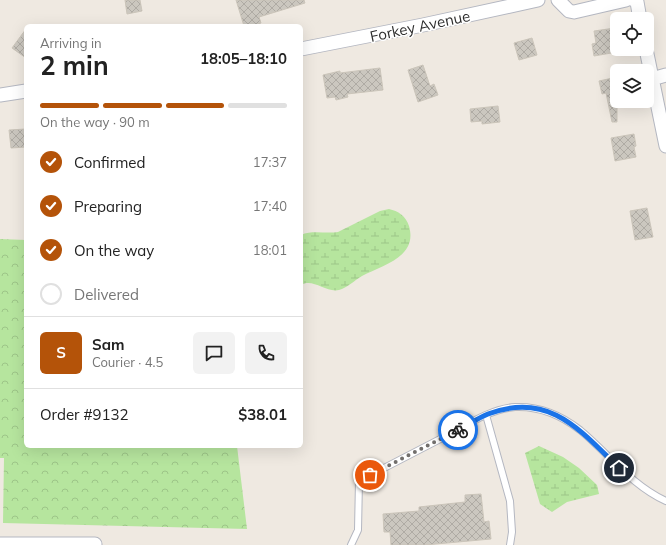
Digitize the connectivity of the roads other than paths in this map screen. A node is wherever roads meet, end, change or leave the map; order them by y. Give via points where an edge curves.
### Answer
1 (538, 0) edge
2 (558, 0) edge
3 (626, 0) edge
4 (634, 0) edge
5 (639, 12) edge
6 (303, 49) edge
7 (666, 75) edge
8 (654, 78) edge
9 (654, 89) edge
10 (24, 91) edge
11 (0, 93) edge
12 (666, 146) edge
13 (486, 415) junction
14 (666, 502) edge
15 (0, 544) edge
16 (95, 544) dead end
17 (351, 545) edge
18 (510, 545) edge

1 - 6 street, Forkey Avenue
2 - 3 street via 569,11 574,12
4 - 5 street via 637,2
7 - 8 street
9 - 12 street
10 - 11 street
13 - 14 lane via 522,407 560,416 581,431 629,477
13 - 17 lane via 359,481 358,530
13 - 18 lane via 510,501
15 - 16 street

